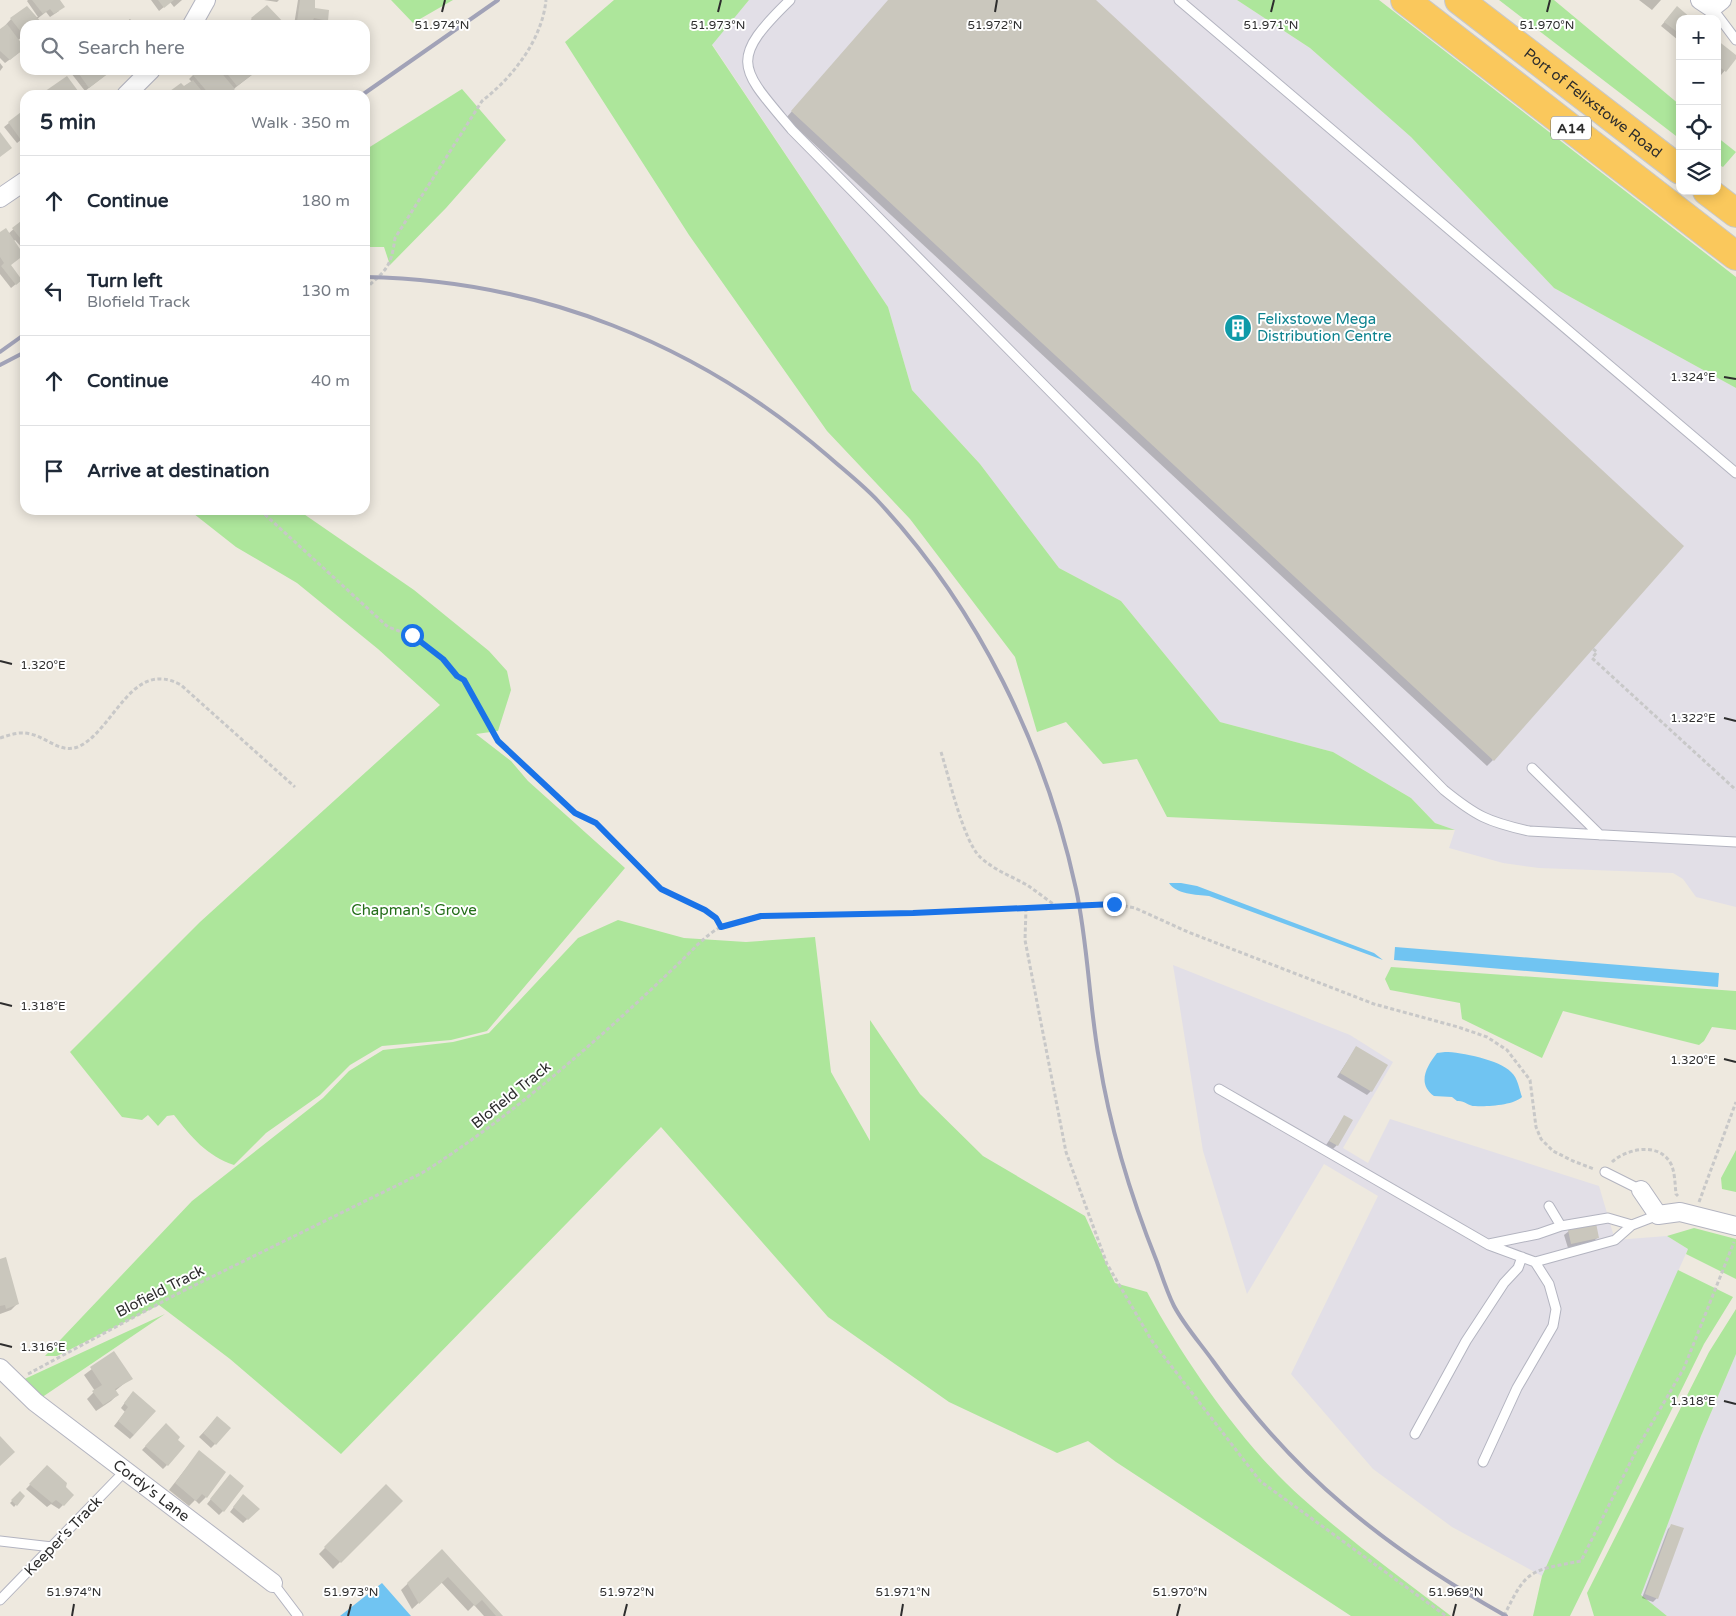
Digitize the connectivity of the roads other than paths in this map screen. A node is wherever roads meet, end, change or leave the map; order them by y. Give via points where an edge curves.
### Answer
1 (206, 0) edge
2 (790, 0) edge
3 (1179, 0) edge
4 (1405, 0) edge
5 (1459, 0) edge
6 (1711, 3) edge
7 (195, 20) edge
8 (1736, 40) edge
9 (145, 75) edge
10 (131, 90) edge
11 (1676, 167) edge
12 (20, 184) edge
13 (1712, 195) edge
14 (0, 198) edge
15 (1736, 213) edge
16 (1736, 256) edge
17 (1736, 473) edge
18 (1532, 768) dead end
19 (1600, 834) junction
20 (1736, 842) edge
21 (1219, 1089) dead end
22 (1605, 1172) road end
23 (1641, 1190) joint
24 (1550, 1206) dead end
25 (1658, 1214) junction
26 (1632, 1225) junction
27 (1561, 1226) junction
28 (1736, 1226) edge
29 (1489, 1244) junction
30 (1522, 1257) junction
31 (1534, 1262) junction
32 (0, 1368) edge
33 (1415, 1434) dead end
34 (1482, 1462) dead end
35 (125, 1471) junction
36 (0, 1541) edge
37 (52, 1547) junction
38 (273, 1583) joint
39 (0, 1600) edge
40 (298, 1616) edge

1 - 7 street
2 - 19 lane via 763,26 749,48 746,65 754,85 792,130 1444,790 1471,812 1497,824 1529,831
3 - 17 lane
4 - 16 highway, A14
5 - 11 highway, Port of Felixstowe Road / A14
6 - 8 lane
9 - 10 street
12 - 14 street
13 - 15 highway
18 - 19 lane
19 - 20 lane
21 - 29 lane
22 - 23 lane
23 - 25 street
24 - 27 lane
25 - 26 lane
25 - 28 street via 1680,1212
26 - 27 lane via 1608,1218
26 - 31 lane via 1615,1240
27 - 29 lane
29 - 30 lane
30 - 31 lane
30 - 33 lane via 1518,1268 1504,1283 1466,1341
31 - 34 lane via 1550,1284 1556,1308 1553,1326
32 - 35 street, Cordy's Lane via 35,1402
35 - 37 lane, Keeper's Track
35 - 38 street, Cordy's Lane
36 - 37 lane
37 - 39 lane, Keeper's Track
38 - 40 lane, Cordy's Lane

